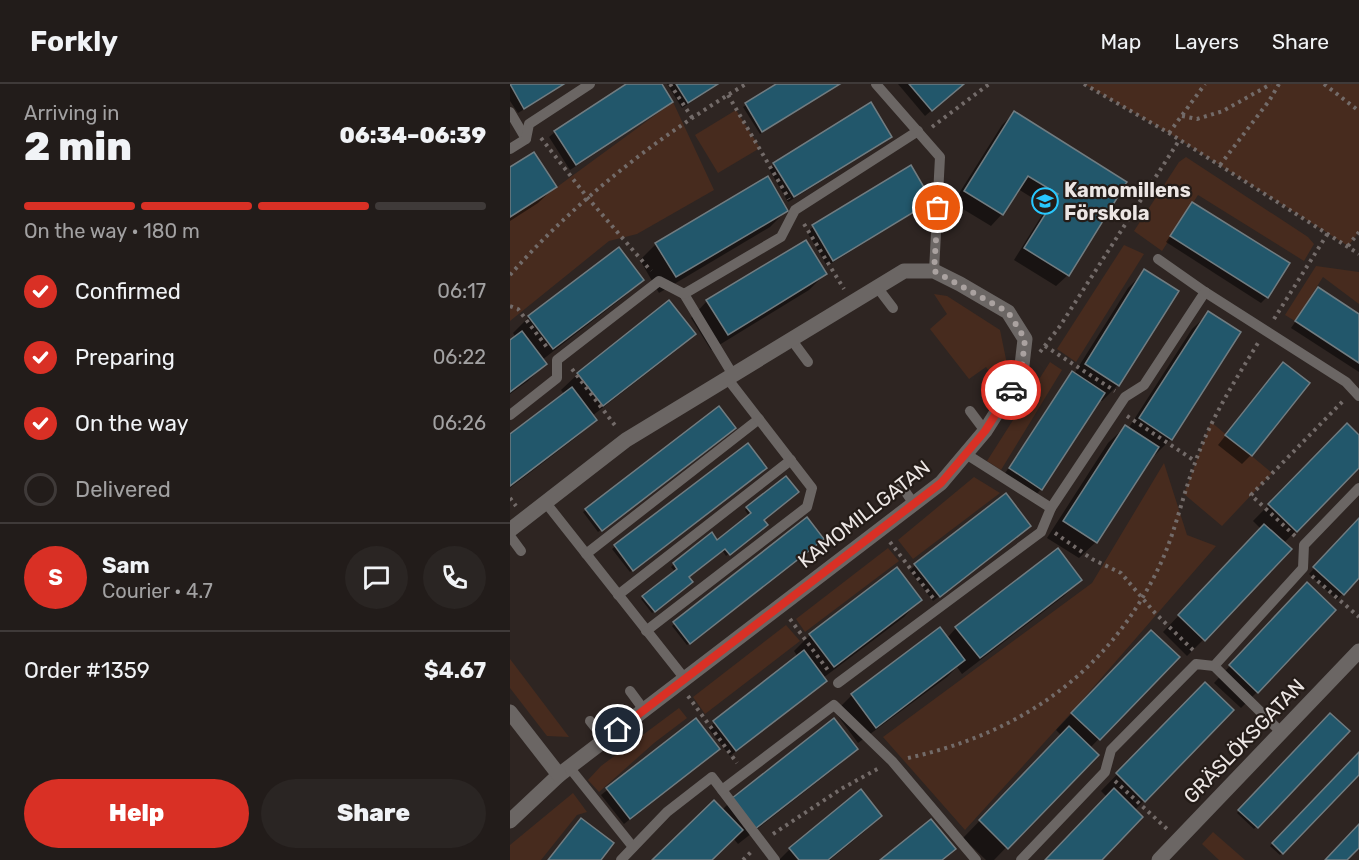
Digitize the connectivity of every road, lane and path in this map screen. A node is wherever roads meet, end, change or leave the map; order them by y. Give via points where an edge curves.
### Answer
1 (590, 84) edge
2 (670, 84) edge
3 (746, 84) edge
4 (876, 84) edge
5 (989, 84) edge
6 (1084, 84) edge
7 (1205, 84) edge
8 (1271, 84) edge
9 (1279, 84) edge
10 (1324, 84) edge
11 (1093, 86) edge
12 (1359, 111) edge
13 (510, 112) edge
14 (1182, 116) junction
15 (693, 119) junction
16 (529, 124) junction
17 (1169, 132) junction
18 (919, 133) junction
19 (526, 139) junction
20 (1180, 139) junction
21 (510, 149) edge
22 (1220, 165) junction
23 (587, 197) junction
24 (1359, 232) edge
25 (1328, 233) junction
26 (1348, 246) junction
27 (1359, 254) edge
28 (1158, 259) dead end
29 (934, 271) junction
30 (510, 274) edge
31 (660, 281) junction
32 (877, 287) junction
33 (1205, 292) junction
34 (684, 294) junction
35 (510, 306) edge
36 (893, 308) dead end
37 (1266, 331) junction
38 (791, 339) junction
39 (1045, 346) junction
40 (1039, 353) dead end
41 (559, 358) junction
42 (808, 362) dead end
43 (730, 376) junction
44 (1356, 393) edge
45 (1125, 397) junction
46 (1117, 409) junction
47 (970, 411) dead end
48 (510, 415) edge
49 (759, 419) junction
50 (985, 431) junction
51 (626, 440) junction
52 (966, 454) junction
53 (791, 460) junction
54 (1195, 461) junction
55 (900, 484) dead end
56 (1359, 488) edge
57 (546, 503) junction
58 (914, 504) junction
59 (1051, 508) junction
60 (1044, 524) junction
61 (881, 529) junction
62 (510, 531) edge
63 (510, 536) edge
64 (1304, 545) junction
65 (521, 551) dead end
66 (586, 554) junction
67 (1303, 568) junction
68 (618, 595) junction
69 (1142, 598) junction
70 (780, 606) junction
71 (940, 607) junction
72 (1359, 617) edge
73 (646, 631) junction
74 (1359, 651) edge
75 (1214, 666) junction
76 (682, 681) junction
77 (838, 683) joint
78 (630, 691) dead end
79 (644, 710) junction
80 (510, 712) edge
81 (591, 721) dead end
82 (1281, 732) junction
83 (605, 740) junction
84 (892, 761) junction
85 (564, 771) junction
86 (1105, 772) junction
87 (745, 773) junction
88 (722, 790) junction
89 (510, 822) edge
90 (1172, 833) dead end
91 (760, 843) junction
92 (633, 847) junction
93 (621, 860) edge
94 (742, 860) edge
95 (775, 860) edge
96 (976, 860) edge
97 (1021, 860) edge
98 (1159, 860) edge

1 - 16 lane
2 - 15 path
3 - 15 path
4 - 18 lane
5 - 18 path
6 - 11 path
7 - 14 path
8 - 14 path via 1223,111 1197,119
9 - 22 path
10 - 12 path
11 - 17 path
13 - 19 lane
14 - 17 path
15 - 23 path
16 - 19 lane
16 - 23 path
17 - 20 path
18 - 29 lane via 940,157
18 - 34 lane via 795,210 781,237
19 - 21 lane
20 - 22 path
20 - 39 path
22 - 25 path
23 - 30 path
23 - 31 path
24 - 26 path
25 - 26 path
25 - 37 path
26 - 27 path
28 - 33 lane
29 - 32 street, KAMOMILLGATAN via 903,271
29 - 50 street, KAMOMILLGATAN via 1008,312 1025,339 1021,375
31 - 34 lane
31 - 41 lane
32 - 36 lane
32 - 38 street, KAMOMILLGATAN
33 - 37 lane
33 - 45 lane via 1144,386
34 - 43 lane
35 - 41 path via 518,309
37 - 44 lane via 1346,382
37 - 54 path via 1211,422
38 - 42 lane
38 - 43 street, KAMOMILLGATAN
39 - 40 path
39 - 45 path
41 - 48 lane via 556,378
41 - 51 path
43 - 49 lane
43 - 51 street, KAMOMILLGATAN
44 - 64 path via 1251,495
45 - 46 lane
46 - 54 path
46 - 59 lane
47 - 50 lane
49 - 53 lane
49 - 66 lane
50 - 52 street, KAMOMILLGATAN
51 - 57 street, KAMOMILLGATAN
52 - 58 street, KAMOMILLGATAN via 941,483
52 - 59 lane
53 - 68 lane
53 - 73 lane via 812,488 807,507
54 - 69 path via 1160,566
55 - 58 lane
56 - 64 lane
57 - 62 street, KAMOMILLGATAN
57 - 66 lane
58 - 61 street, KAMOMILLGATAN
59 - 60 lane
60 - 69 path via 1066,542 1121,573
60 - 71 lane via 1041,532
61 - 70 street, KAMOMILLGATAN
61 - 71 path
63 - 65 lane
64 - 67 lane
66 - 68 lane
67 - 72 path
67 - 75 lane
68 - 73 lane
69 - 75 path
69 - 84 path via 1088,668 1030,712 1001,728 952,746
70 - 76 street, KAMOMILLGATAN
70 - 77 path
71 - 77 lane
73 - 76 lane
74 - 82 street, GRÄSLÖKSGATAN
75 - 82 lane
75 - 86 lane via 1196,663 1111,750
76 - 79 street, KAMOMILLGATAN
76 - 87 path
78 - 79 lane
79 - 83 street, KAMOMILLGATAN
80 - 85 street
81 - 83 lane
82 - 98 street, GRÄSLÖKSGATAN
83 - 85 street, KAMOMILLGATAN
84 - 87 lane via 834,705
84 - 91 path via 841,789
84 - 96 lane
85 - 89 street, KAMOMILLGATAN
85 - 92 lane
86 - 90 path
86 - 97 lane
87 - 88 lane
88 - 91 lane
88 - 92 lane via 712,777 667,812
91 - 94 path
91 - 95 lane
92 - 93 lane

